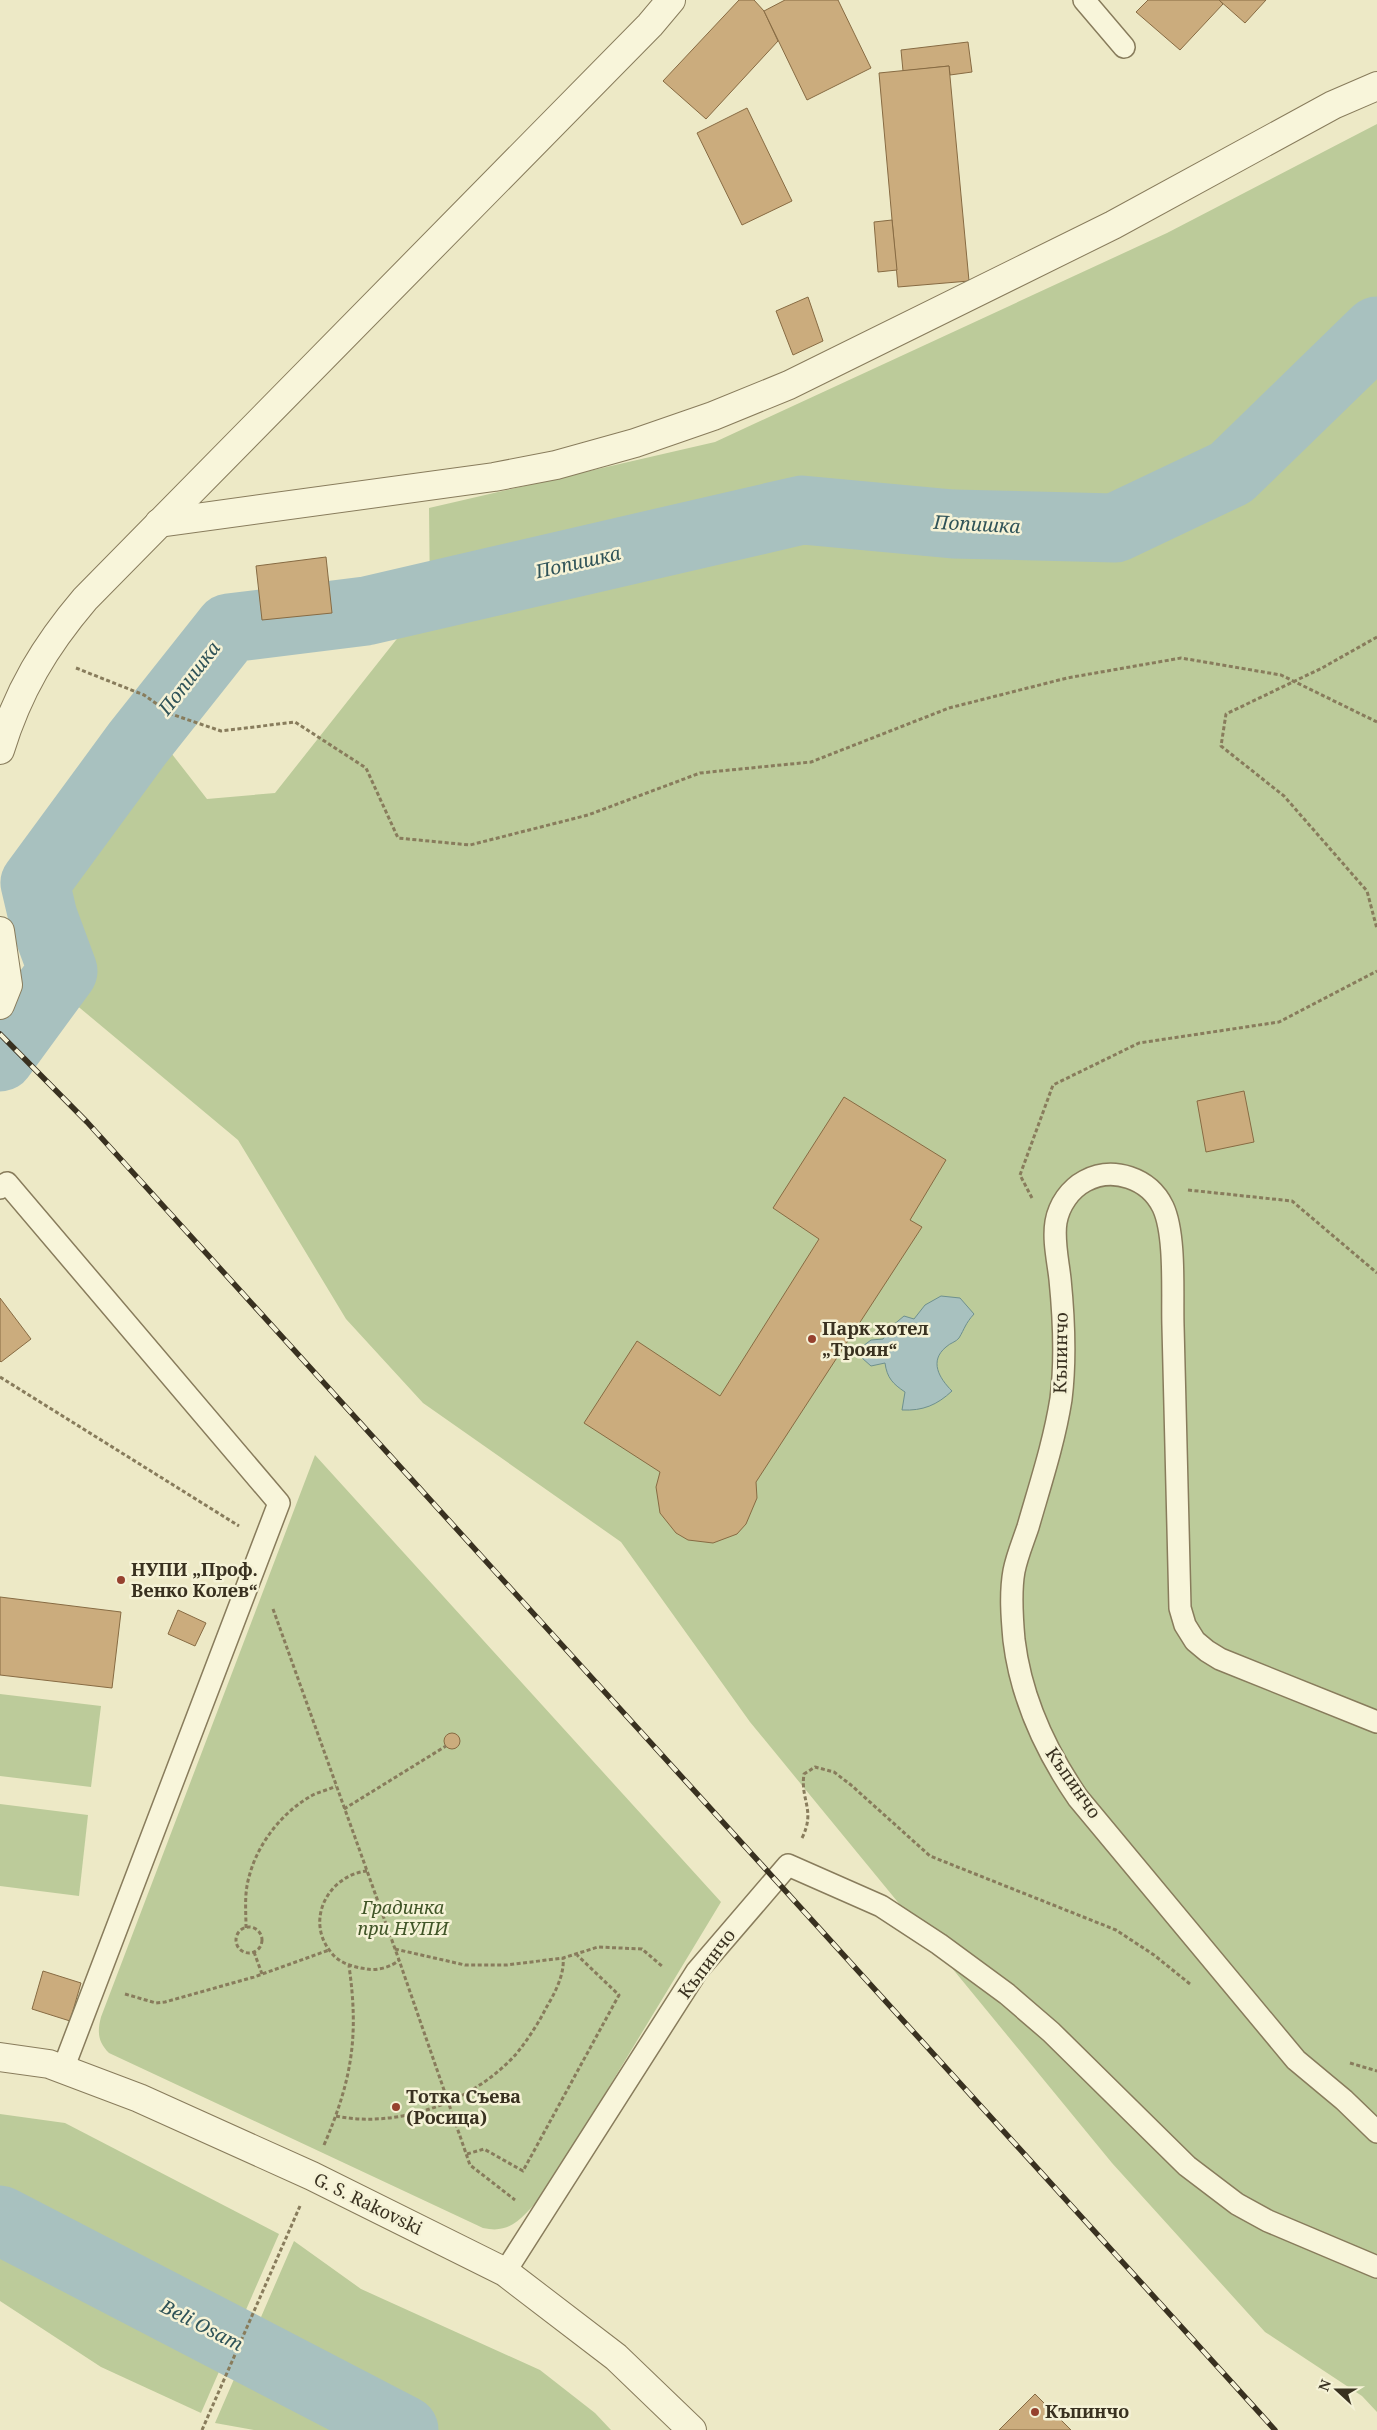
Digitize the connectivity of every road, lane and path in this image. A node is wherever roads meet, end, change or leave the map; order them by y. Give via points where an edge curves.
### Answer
1 (670, 0) edge
2 (1084, 0) edge
3 (1124, 47) dead end
4 (1377, 86) edge
5 (159, 523) junction
6 (1377, 637) edge
7 (43, 654) junction
8 (1294, 681) junction
9 (1377, 722) edge
10 (0, 750) edge
11 (1377, 929) edge
12 (0, 931) edge
13 (1377, 971) edge
14 (0, 1005) edge
15 (1145, 1185) junction
16 (0, 1188) edge
17 (1056, 1240) junction
18 (1377, 1273) edge
19 (0, 1377) edge
20 (265, 1542) junction
21 (256, 1564) junction
22 (1377, 1722) edge
23 (446, 1746) dead end
24 (336, 1786) junction
25 (344, 1809) junction
26 (788, 1865) junction
27 (367, 1871) junction
28 (246, 1928) junction
29 (395, 1948) junction
30 (329, 1950) junction
31 (254, 1952) junction
32 (577, 1955) junction
33 (563, 1958) junction
34 (399, 1960) junction
35 (349, 1966) junction
36 (262, 1974) junction
37 (95, 1985) junction
38 (1193, 1986) dead end
39 (687, 1987) junction
40 (0, 2057) edge
41 (63, 2069) junction
42 (448, 2101) junction
43 (336, 2116) junction
44 (334, 2121) dead end
45 (1377, 2132) edge
46 (467, 2154) junction
47 (539, 2219) junction
48 (287, 2238) dead end
49 (1377, 2267) edge
50 (505, 2272) junction
51 (202, 2430) edge
52 (692, 2430) edge

1 - 5 street via 650,25
2 - 3 lane
4 - 5 street via 1333,105 1113,225 790,385 713,416 635,443 494,477
5 - 7 street via 85,599
6 - 8 path
7 - 8 path via 144,695 171,714 221,731 295,722 366,768 398,838 470,845 588,815 700,773 811,762 949,708 1067,678 1181,658 1281,675
7 - 10 street via 21,693
8 - 9 path
8 - 11 path via 1226,714 1221,746 1284,796 1367,891
12 - 14 street via 8,985
13 - 17 path via 1279,1022 1139,1043 1054,1085 1020,1175
15 - 17 lane, Къпинчо via 1117,1174 1085,1181 1071,1191 1061,1206 1056,1222
15 - 18 path via 1292,1201
15 - 22 lane, Къпинчо via 1164,1210 1170,1247 1180,1608 1185,1625 1195,1641 1220,1659
16 - 20 lane via 7,1183 279,1504
17 - 45 lane, Къпинчо via 1063,1317 1061,1398 1052,1445 1014,1572 1012,1606 1020,1674 1030,1707 1058,1769 1078,1798 1296,2060
19 - 20 path
20 - 21 lane
21 - 24 path
21 - 37 lane
23 - 25 path
24 - 25 path
24 - 28 path via 311,1796 288,1813 270,1833 256,1856 249,1877 245,1900
25 - 27 path
26 - 38 path via 804,1833 810,1808 802,1787 804,1774 815,1767 834,1772 930,1856 1116,1930
26 - 39 lane, Къпинчо via 697,1971
26 - 49 lane via 881,1906 1007,1994 1051,2032 1186,2166 1237,2204 1268,2221
27 - 29 path
27 - 30 path via 354,1872 334,1885 321,1906 320,1930
28 - 31 path via 253,1928 262,1937 262,1944
28 - 31 path via 236,1943 245,1953
29 - 33 path via 465,1966
29 - 34 path
30 - 35 path
30 - 36 path
31 - 36 path
32 - 33 path
32 - 39 path via 598,1947 642,1949
32 - 46 path via 619,1995 523,2171 484,2149
33 - 42 path via 564,1965 551,1999 536,2027 516,2053 492,2075
34 - 35 path via 373,1970
34 - 42 path
35 - 43 path via 354,2005 353,2054
36 - 37 path via 156,2003
37 - 41 lane
39 - 47 lane, Къпинчо
40 - 41 street, G. S. Rakovski
41 - 50 street, G. S. Rakovski via 139,2098 312,2176
42 - 43 path via 406,2115 375,2118
42 - 46 path
43 - 44 path
46 - 47 path via 470,2166
47 - 50 lane, Къпинчо
48 - 51 path
50 - 52 street, G. S. Rakovski via 616,2358

